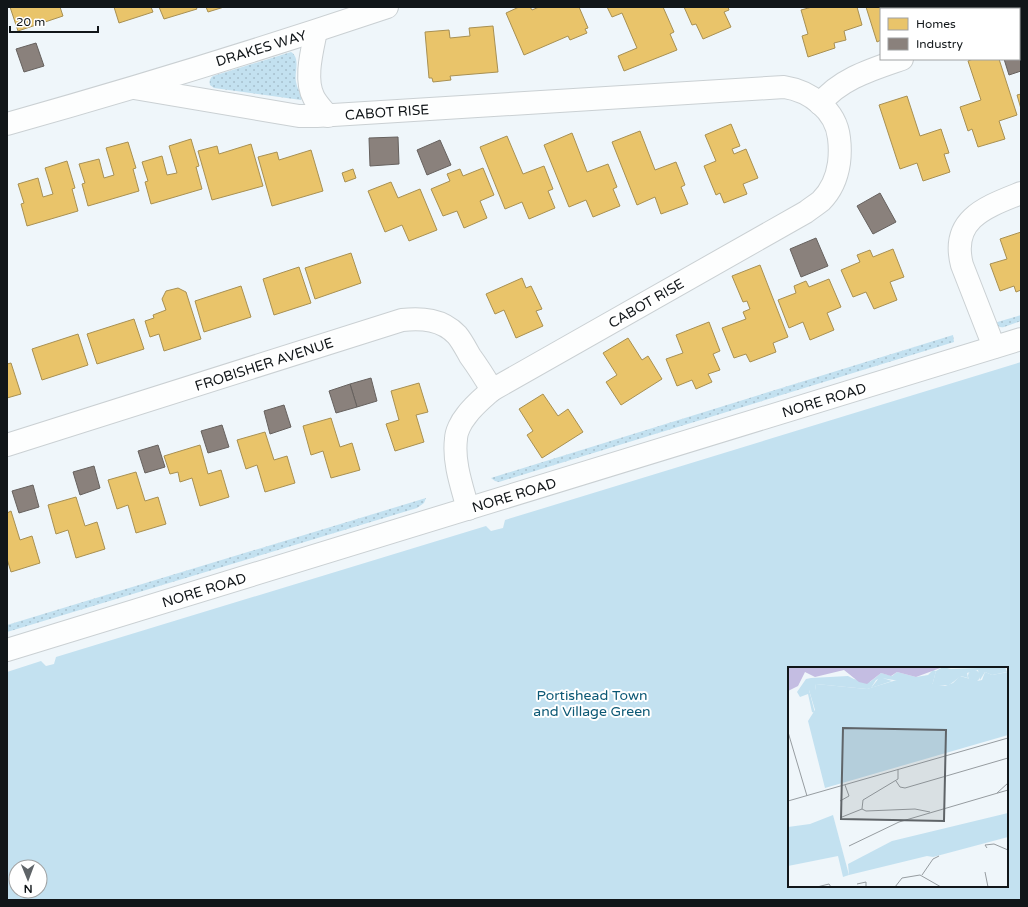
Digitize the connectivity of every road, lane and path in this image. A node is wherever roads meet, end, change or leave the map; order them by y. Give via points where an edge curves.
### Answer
1 (387, 7) edge
2 (316, 31) junction
3 (899, 60) edge
4 (134, 88) junction
5 (820, 104) junction
6 (328, 116) junction
7 (7, 124) edge
8 (1021, 193) edge
9 (1021, 339) edge
10 (994, 347) junction
11 (492, 390) junction
12 (7, 445) edge
13 (468, 509) junction
14 (7, 650) edge

1 - 2 street, DRAKES WAY
2 - 4 street, DRAKES WAY
2 - 6 street, CABOT RISE via 310,67 310,86 314,98
3 - 5 street via 843,83 826,95
4 - 6 street, DRAKES WAY via 293,116
4 - 7 street, DRAKES WAY
5 - 6 street, CABOT RISE via 805,93 784,87
5 - 11 street, CABOT RISE via 831,116 838,130 840,146 838,172 830,190 820,202
8 - 10 street via 983,210 970,220 961,239 962,265
9 - 10 street, NORE ROAD
10 - 13 street, NORE ROAD
11 - 12 street, FROBISHER AVENUE via 452,330 432,320 402,320
11 - 13 street, CABOT RISE via 466,416 456,437 457,464
13 - 14 street, NORE ROAD

